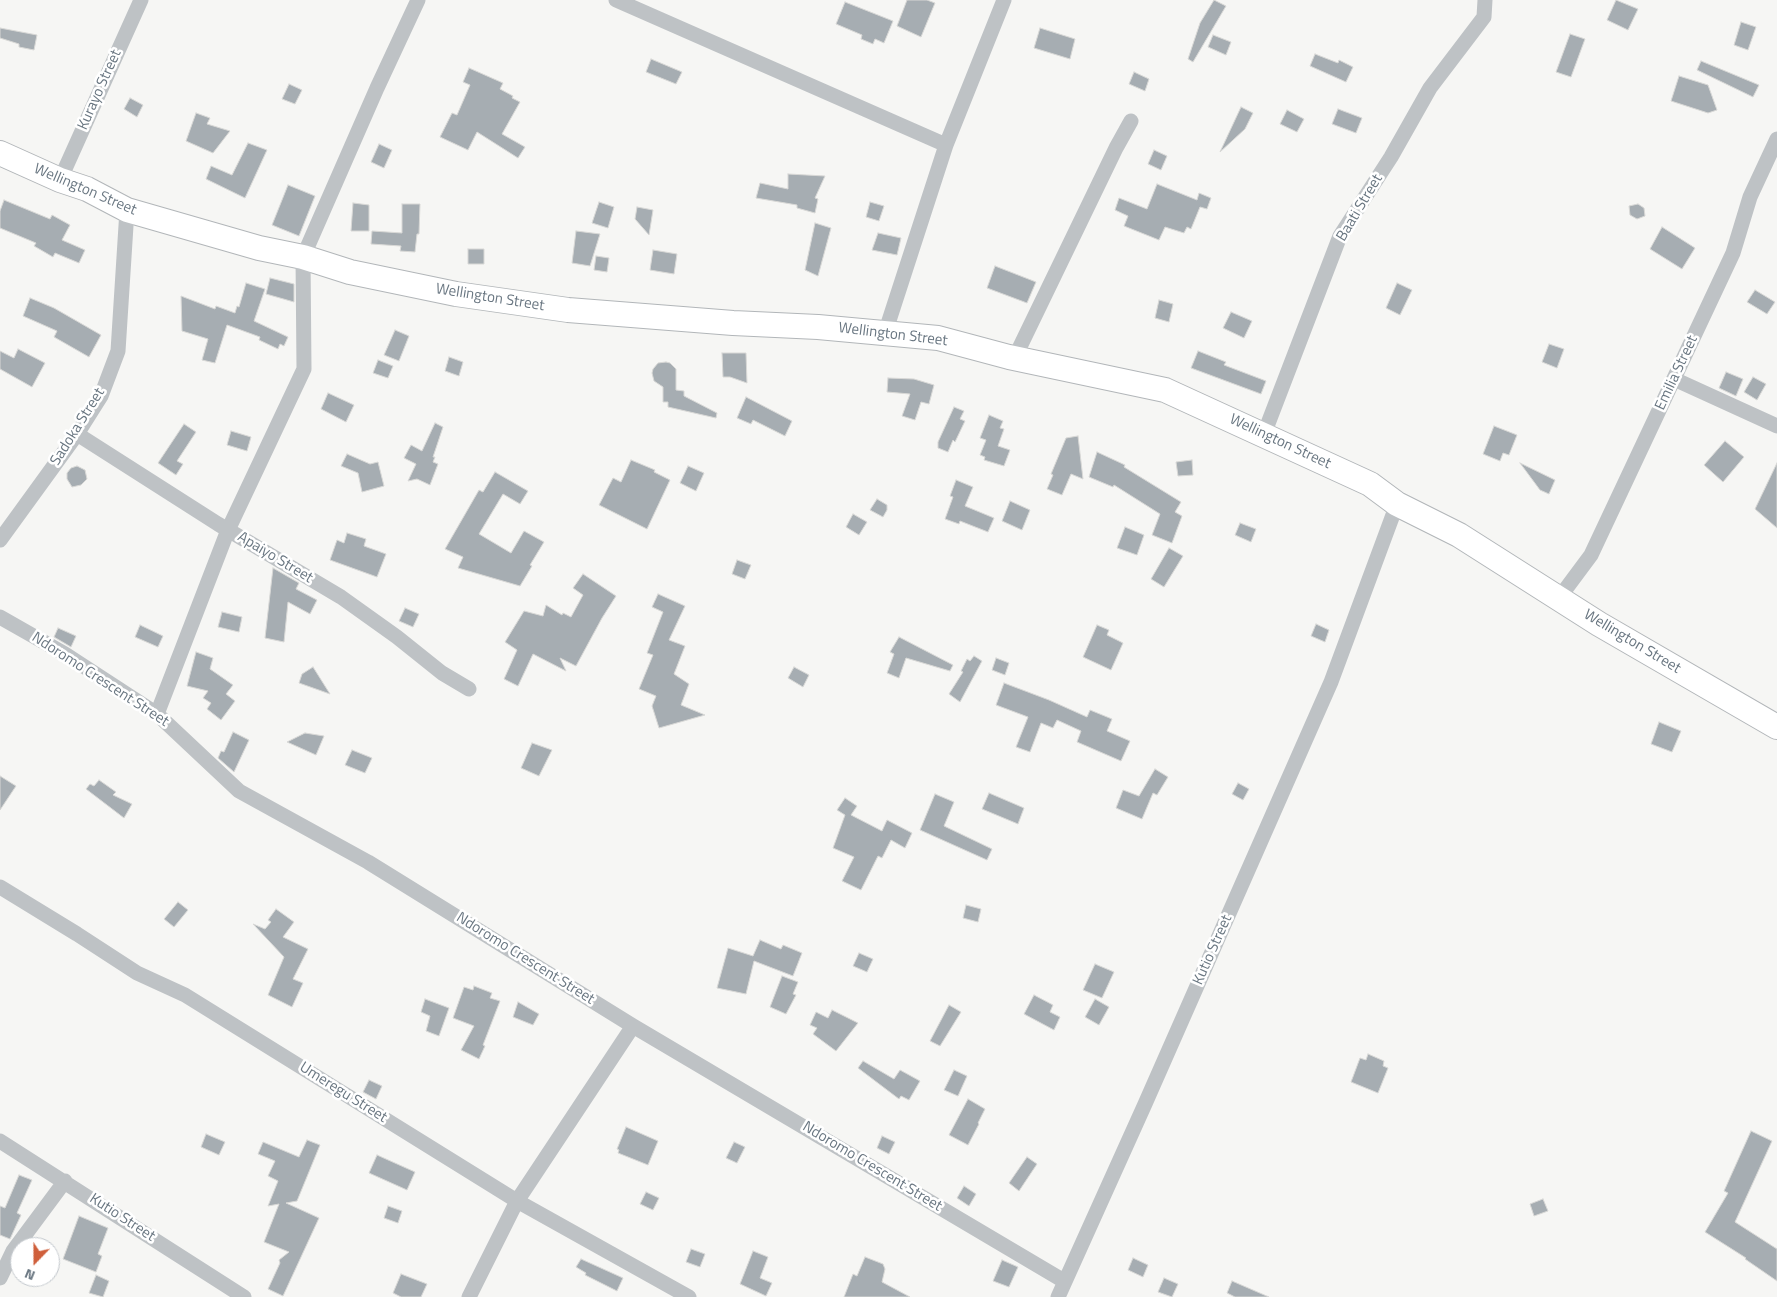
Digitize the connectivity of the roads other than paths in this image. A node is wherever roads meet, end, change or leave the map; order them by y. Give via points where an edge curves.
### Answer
1 (141, 0) edge
2 (418, 0) edge
3 (616, 0) edge
4 (1004, 0) edge
5 (1485, 0) edge
6 (1131, 121) dead end
7 (1777, 139) edge
8 (946, 146) junction
9 (0, 154) edge
10 (60, 180) junction
11 (127, 210) junction
12 (303, 257) junction
13 (885, 333) junction
14 (1015, 358) junction
15 (1674, 379) junction
16 (1777, 426) edge
17 (77, 434) junction
18 (1264, 434) junction
19 (1397, 504) junction
20 (228, 530) junction
21 (0, 540) edge
22 (1560, 598) junction
23 (0, 617) edge
24 (469, 689) dead end
25 (157, 714) junction
26 (1777, 727) edge
27 (0, 887) edge
28 (633, 1026) junction
29 (0, 1141) edge
30 (65, 1181) junction
31 (517, 1201) junction
32 (0, 1278) edge
33 (1064, 1281) junction
34 (244, 1297) edge
35 (469, 1297) edge
36 (689, 1297) edge
37 (1058, 1297) edge

1 - 10 street, Kurayo Street
2 - 12 street
3 - 8 street
4 - 8 street
5 - 18 street, Baati Street via 1484,17 1430,88 1391,157 1340,236
6 - 14 street
7 - 15 street, Emilia Street via 1750,197 1733,253
8 - 13 street
9 - 10 main road, Wellington Street
10 - 11 main road, Wellington Street via 87,189
11 - 12 main road, Wellington Street via 259,248
11 - 17 street, Sadoka Street via 118,351 101,396
12 - 13 main road, Wellington Street via 350,272 456,294 568,310
12 - 20 street via 304,369
13 - 14 main road, Wellington Street via 938,338
14 - 18 main road, Wellington Street via 1165,390
15 - 16 street
15 - 22 street, Emilia Street via 1591,555
17 - 20 street, Apaiyo Street
17 - 21 street, Sadoka Street
18 - 19 main road, Wellington Street via 1370,484
19 - 22 main road, Wellington Street via 1459,536
19 - 33 street, Kutio Street via 1331,682
20 - 24 street, Apaiyo Street via 341,597 442,673
20 - 25 street
22 - 26 main road, Wellington Street
23 - 25 street, Ndoromo Crescent Street via 65,654
25 - 28 street, Ndoromo Crescent Street via 239,791 368,862
27 - 31 street, Umeregu Street via 137,973 185,995
28 - 31 street
28 - 33 street, Ndoromo Crescent Street
29 - 30 street, Kutio Street
30 - 32 street via 13,1251
30 - 34 street, Kutio Street
31 - 35 street
31 - 36 street, Umeregu Street
33 - 37 street, Kutio Street

